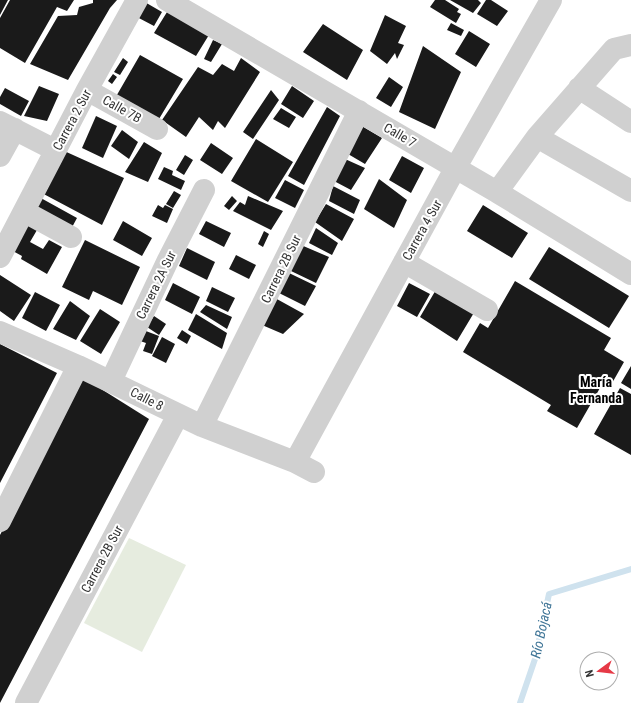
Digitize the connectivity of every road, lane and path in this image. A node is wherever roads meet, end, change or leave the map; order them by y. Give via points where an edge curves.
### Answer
1 (137, 0) edge
2 (168, 0) edge
3 (551, 0) edge
4 (631, 45) edge
5 (579, 88) junction
6 (87, 90) junction
7 (359, 111) junction
8 (631, 122) edge
9 (7, 126) edge
10 (157, 129) dead end
11 (537, 137) junction
12 (55, 150) junction
13 (0, 156) edge
14 (456, 167) junction
15 (204, 190) dead end
16 (631, 191) edge
17 (497, 192) junction
18 (25, 212) junction
19 (70, 237) dead end
20 (3, 245) edge
21 (404, 262) junction
22 (631, 274) edge
23 (487, 310) dead end
24 (0, 332) edge
25 (78, 366) junction
26 (111, 381) junction
27 (178, 415) junction
28 (202, 426) junction
29 (296, 462) junction
30 (314, 472) dead end
31 (0, 521) edge
32 (26, 703) edge

1 - 6 street, Carrera 2 Sur
2 - 7 street, Calle 7
3 - 14 street, Carrera 4 Sur
4 - 5 street via 614,49
5 - 8 street
5 - 11 street
6 - 10 street, Calle 7B
6 - 12 street, Carrera 2 Sur
7 - 14 street, Calle 7
7 - 28 street, Carrera 2B Sur
9 - 12 street
9 - 13 street
11 - 16 street
11 - 17 street
12 - 18 street, Carrera 2 Sur
14 - 17 street, Calle 7
14 - 21 street, Carrera 4 Sur
15 - 26 street, Carrera 2A Sur
17 - 22 street, Calle 7
18 - 19 street
18 - 20 street, Carrera 2 Sur
21 - 23 street
21 - 29 street, Carrera 4 Sur
24 - 25 street, Calle 8
25 - 26 street, Calle 8
25 - 31 street
26 - 27 street, Calle 8
27 - 28 street, Calle 8
27 - 32 street, Carrera 2B Sur
28 - 29 street, Calle 8
29 - 30 street, Calle 8

